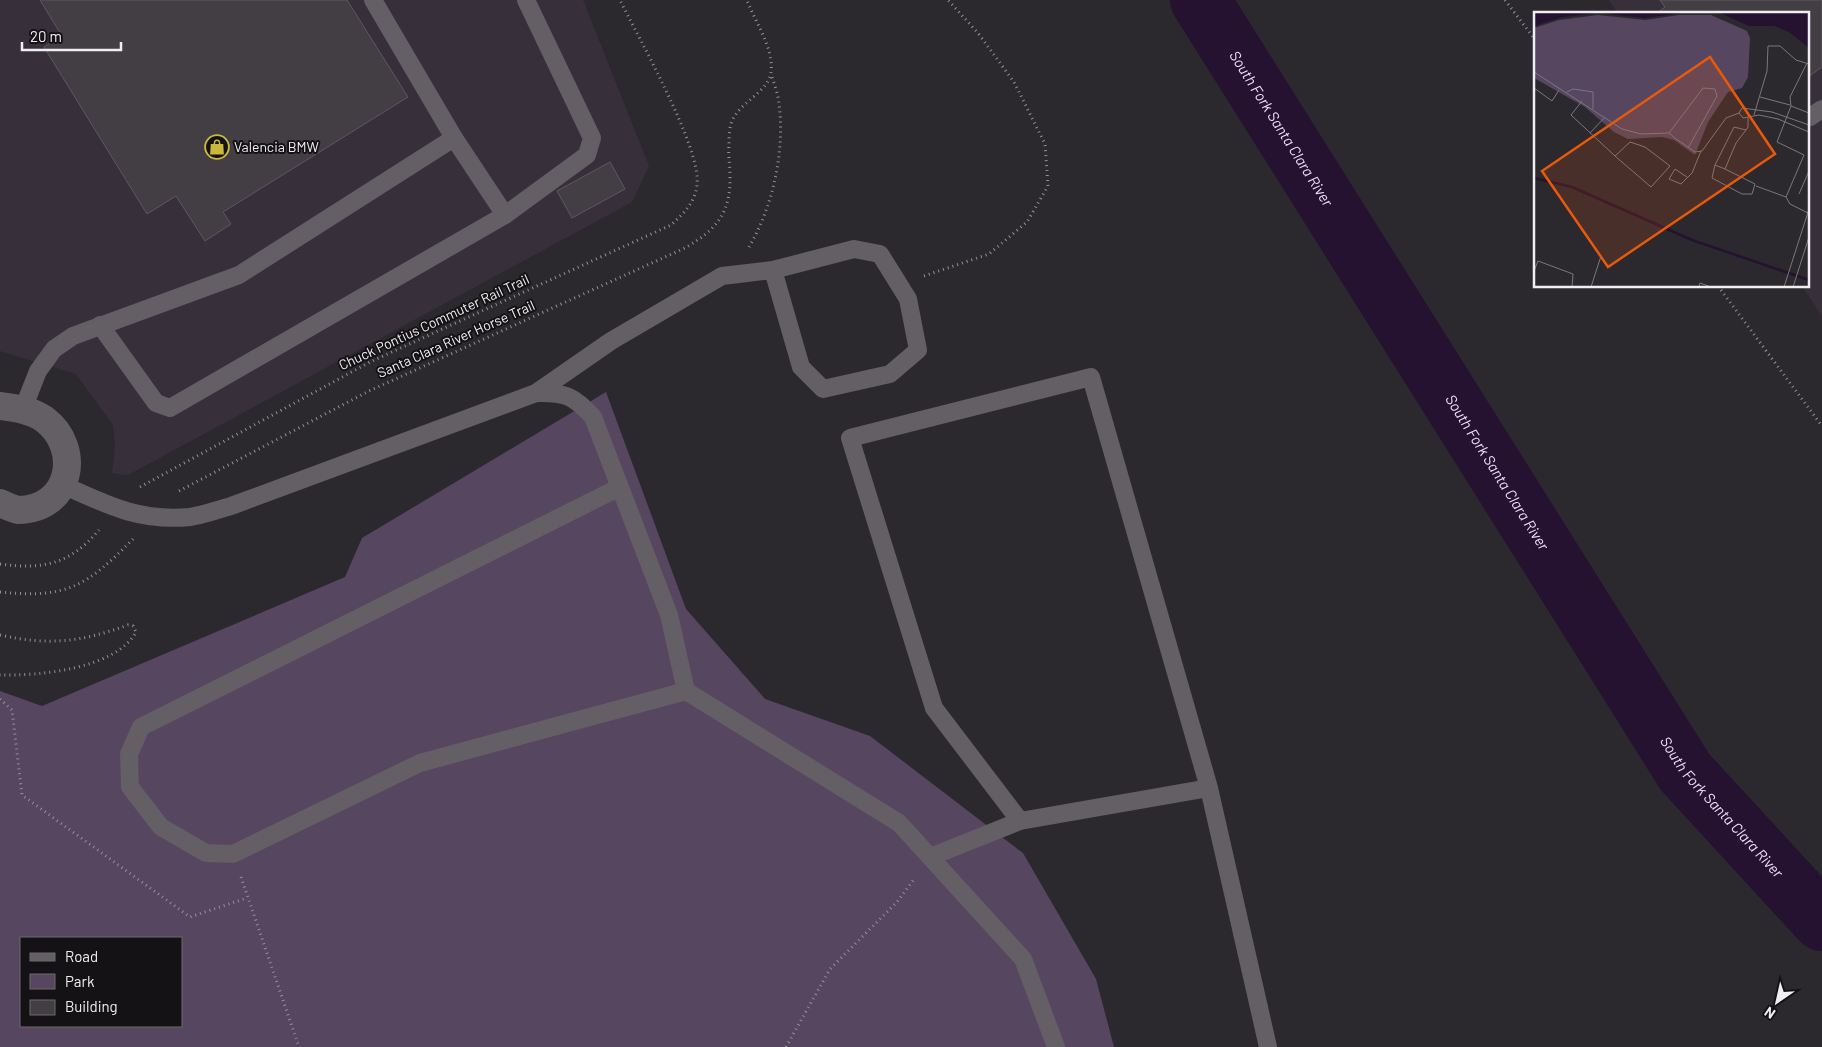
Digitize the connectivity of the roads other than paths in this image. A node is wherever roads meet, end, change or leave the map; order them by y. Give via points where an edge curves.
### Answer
1 (373, 0) edge
2 (526, 0) edge
3 (454, 138) junction
4 (505, 215) junction
5 (773, 270) junction
6 (100, 325) junction
7 (536, 393) junction
8 (11, 408) edge
9 (63, 485) junction
10 (620, 487) junction
11 (0, 503) edge
12 (686, 691) junction
13 (1209, 788) junction
14 (1020, 821) junction
15 (930, 857) junction
16 (1056, 1047) edge
17 (1268, 1047) edge

1 - 3 lane
2 - 4 lane via 592,138 586,155
3 - 4 lane
3 - 6 lane via 239,275
4 - 6 lane via 170,408 156,403
5 - 5 lane via 854,249 880,254 908,299 918,350 890,374 823,389 801,367
5 - 7 lane via 722,276 611,341
6 - 8 lane via 73,336 54,349
7 - 9 lane via 231,506 191,517 152,518 117,510
7 - 10 lane via 558,393 578,400 593,417
8 - 9 street via 43,418 58,432 66,450 68,466
9 - 11 street via 49,500 33,508 17,510
10 - 12 lane via 669,615
10 - 12 lane via 141,727 129,754 130,787 161,827 206,853 233,854 420,763
12 - 15 lane via 898,823
13 - 14 lane
13 - 14 lane via 1091,377 850,438 934,708
13 - 17 lane
14 - 15 lane
15 - 16 lane via 1023,960

